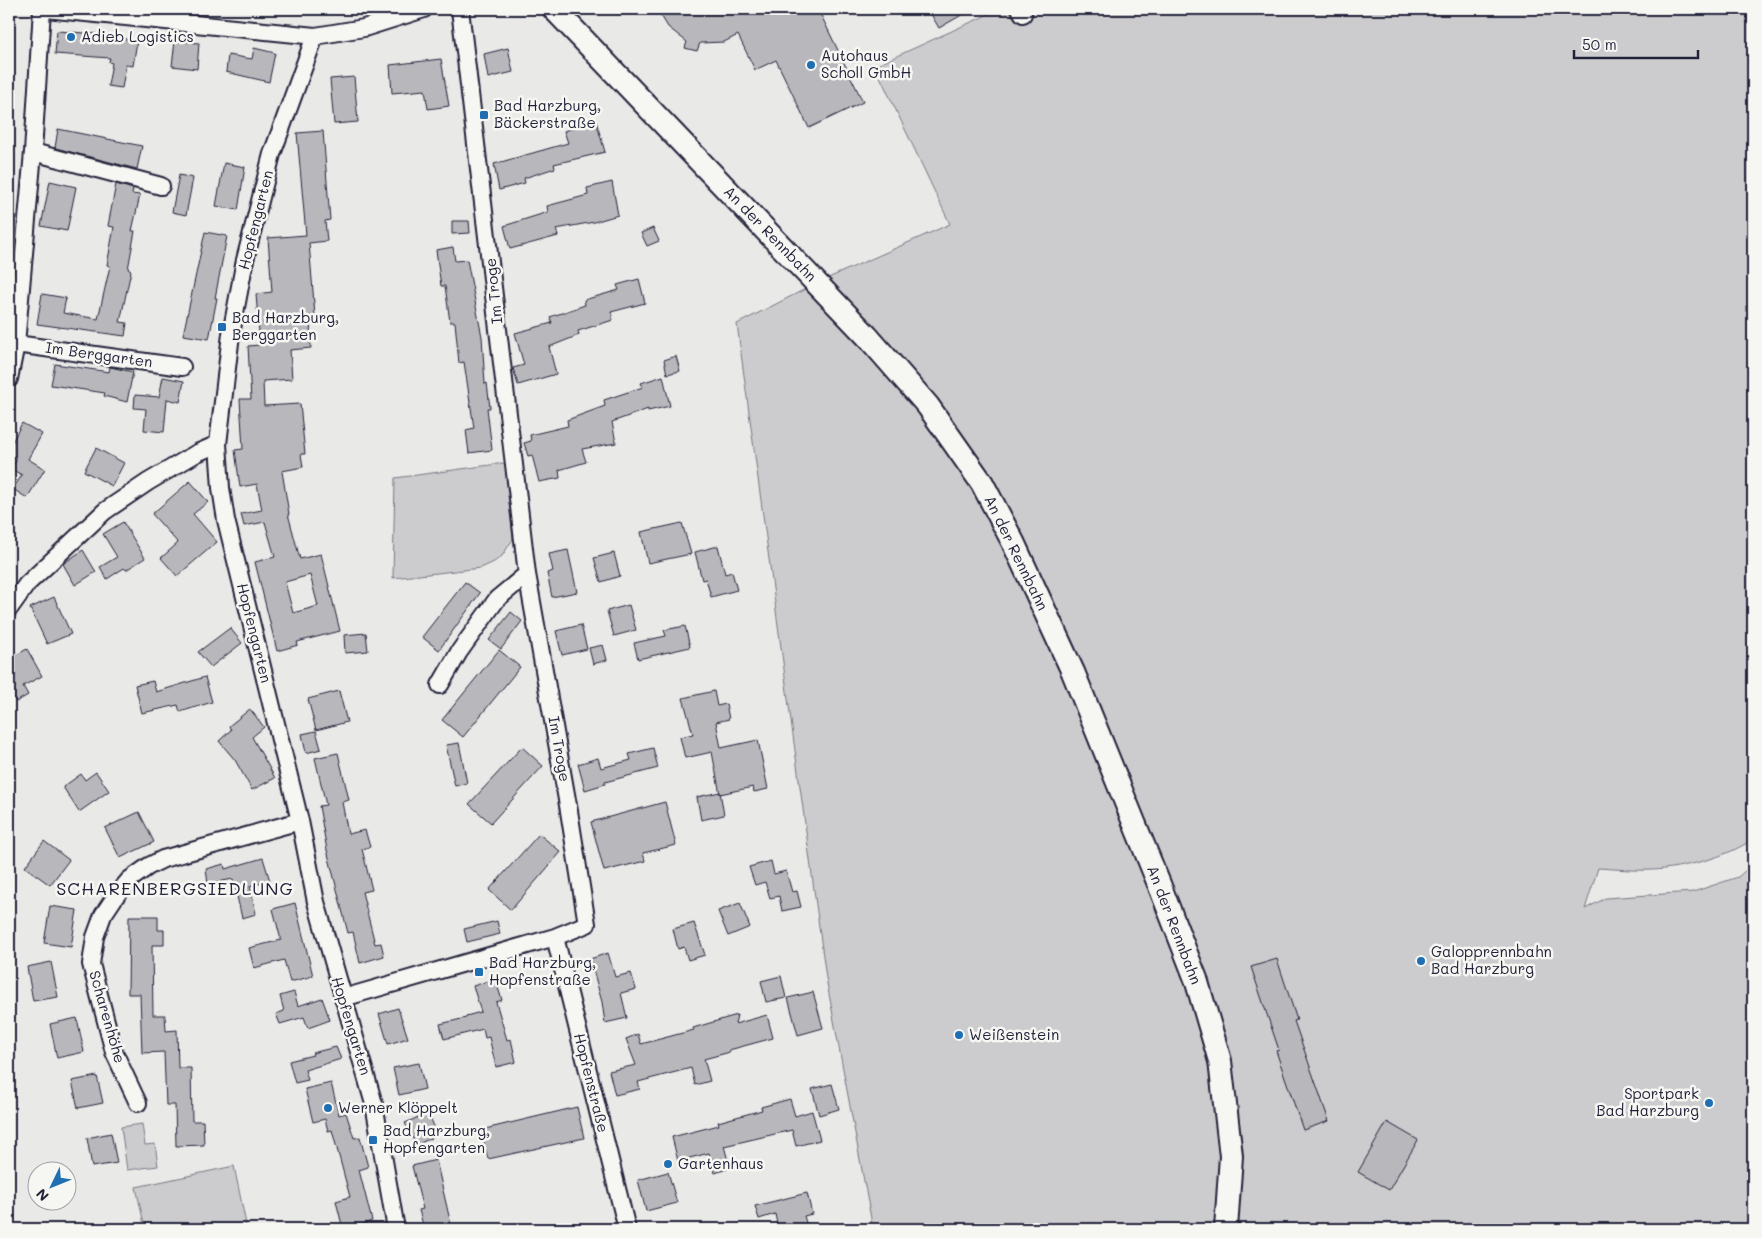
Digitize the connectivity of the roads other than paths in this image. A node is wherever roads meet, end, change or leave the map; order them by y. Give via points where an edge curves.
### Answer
1 (42, 9) edge
2 (46, 9) edge
3 (424, 9) edge
4 (460, 9) edge
5 (554, 9) edge
6 (315, 36) junction
7 (33, 152) junction
8 (161, 186) dead end
9 (16, 344) junction
10 (182, 367) dead end
11 (9, 379) edge
12 (218, 444) junction
13 (527, 574) junction
14 (9, 609) edge
15 (440, 685) dead end
16 (300, 820) junction
17 (555, 936) junction
18 (343, 998) junction
19 (138, 1102) dead end
20 (396, 1229) edge
21 (627, 1229) edge
22 (1226, 1229) edge

1 - 7 street
2 - 6 street
3 - 6 street via 364,28
4 - 13 street, Im Troge
5 - 22 main road, An der Rennbahn via 867,336 928,406 982,483 1013,542 1072,672 1196,979 1220,1061 1231,1156
6 - 12 street, Hopfengarten via 272,154 246,260 230,334
7 - 8 street
7 - 9 street
9 - 10 street, Im Berggarten
9 - 11 street
12 - 14 street via 148,482 105,511 26,584
12 - 16 street, Hopfengarten via 226,520
13 - 15 street via 497,599
13 - 17 street, Im Troge via 588,924
16 - 18 street, Hopfengarten via 316,902
16 - 19 street, Scharenhöhe via 163,859 129,880 103,916 95,937 91,964 114,1052
17 - 18 street
17 - 21 street, Hopfenstraße
18 - 20 street, Hopfengarten via 374,1104

